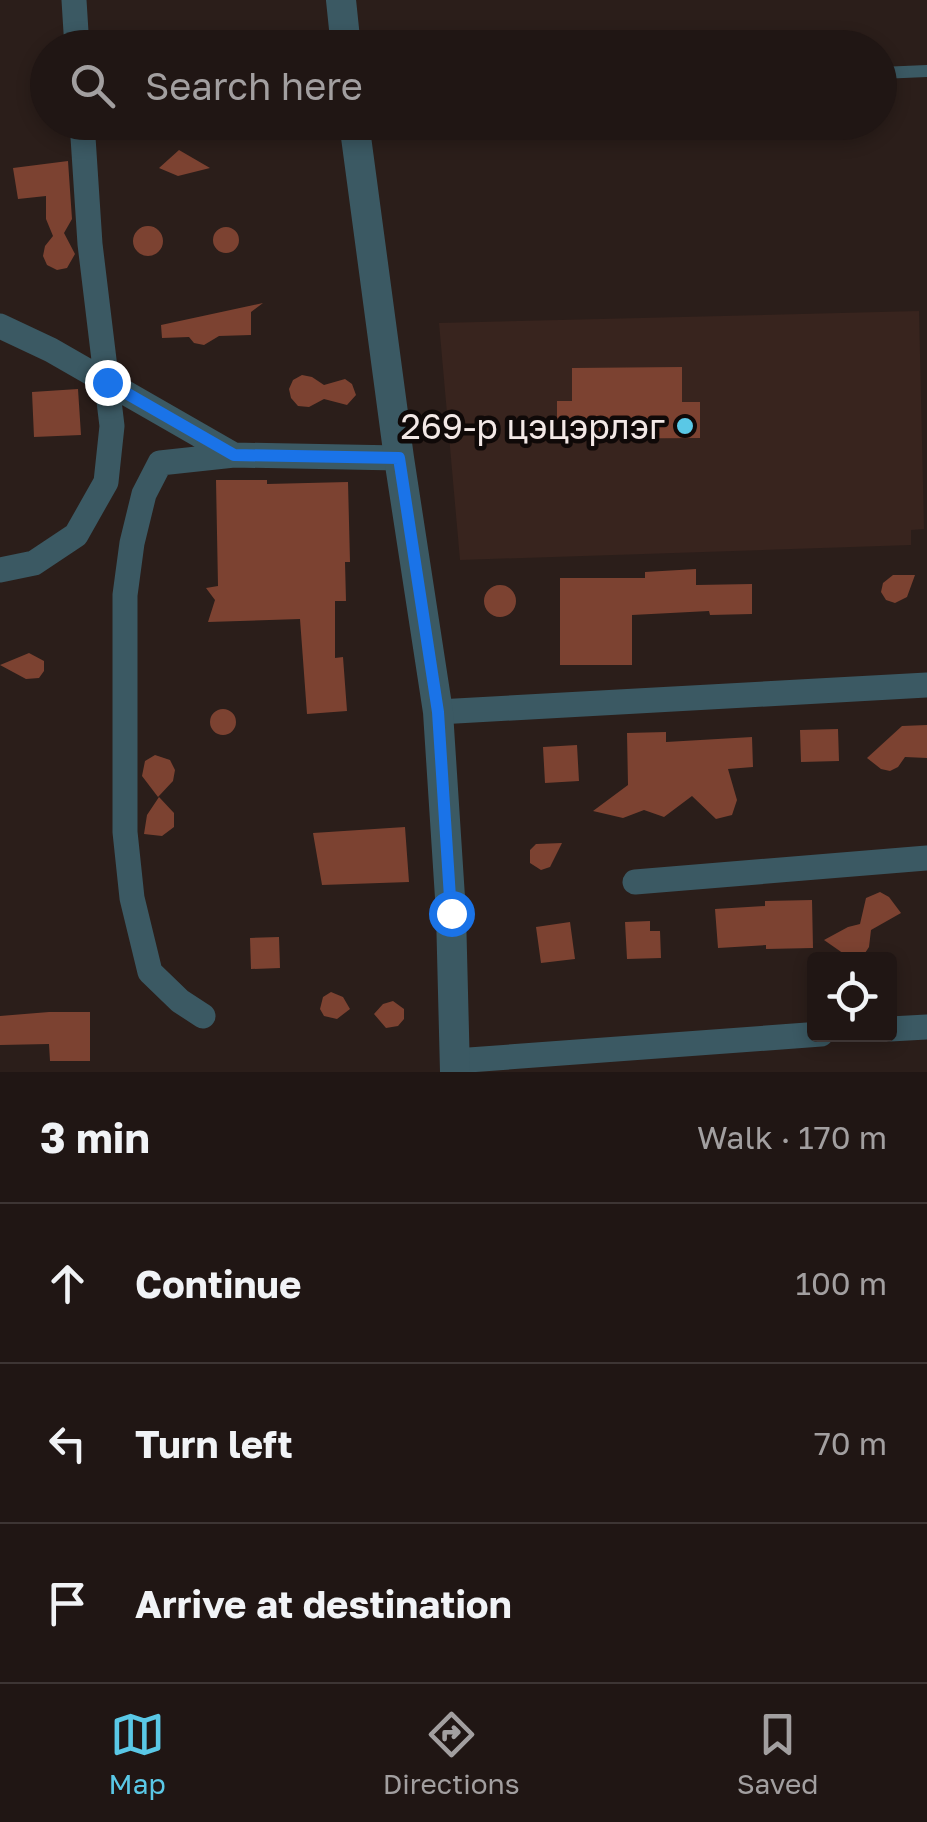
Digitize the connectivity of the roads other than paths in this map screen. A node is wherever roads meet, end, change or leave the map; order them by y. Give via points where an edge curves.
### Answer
1 (74, 0) edge
2 (341, 0) edge
3 (76, 30) edge
4 (344, 30) edge
5 (927, 71) edge
6 (897, 73) edge
7 (83, 140) edge
8 (356, 140) edge
9 (0, 326) edge
10 (107, 382) junction
11 (234, 455) junction
12 (399, 458) junction
13 (0, 570) edge
14 (927, 686) edge
15 (438, 712) junction
16 (927, 858) edge
17 (635, 882) dead end
18 (203, 1016) dead end
19 (927, 1027) edge
20 (897, 1029) edge
21 (807, 1035) edge
22 (455, 1067) edge

1 - 3 street
2 - 4 street
5 - 6 lane
7 - 10 street
8 - 12 street
9 - 10 street
10 - 11 street
10 - 13 street via 112,426 106,482 84,522 34,563
11 - 12 street
11 - 18 street via 160,463 144,494 126,594 125,832 132,898 150,972
12 - 15 street
14 - 15 street
15 - 22 street
16 - 17 street
19 - 20 street
21 - 22 street

